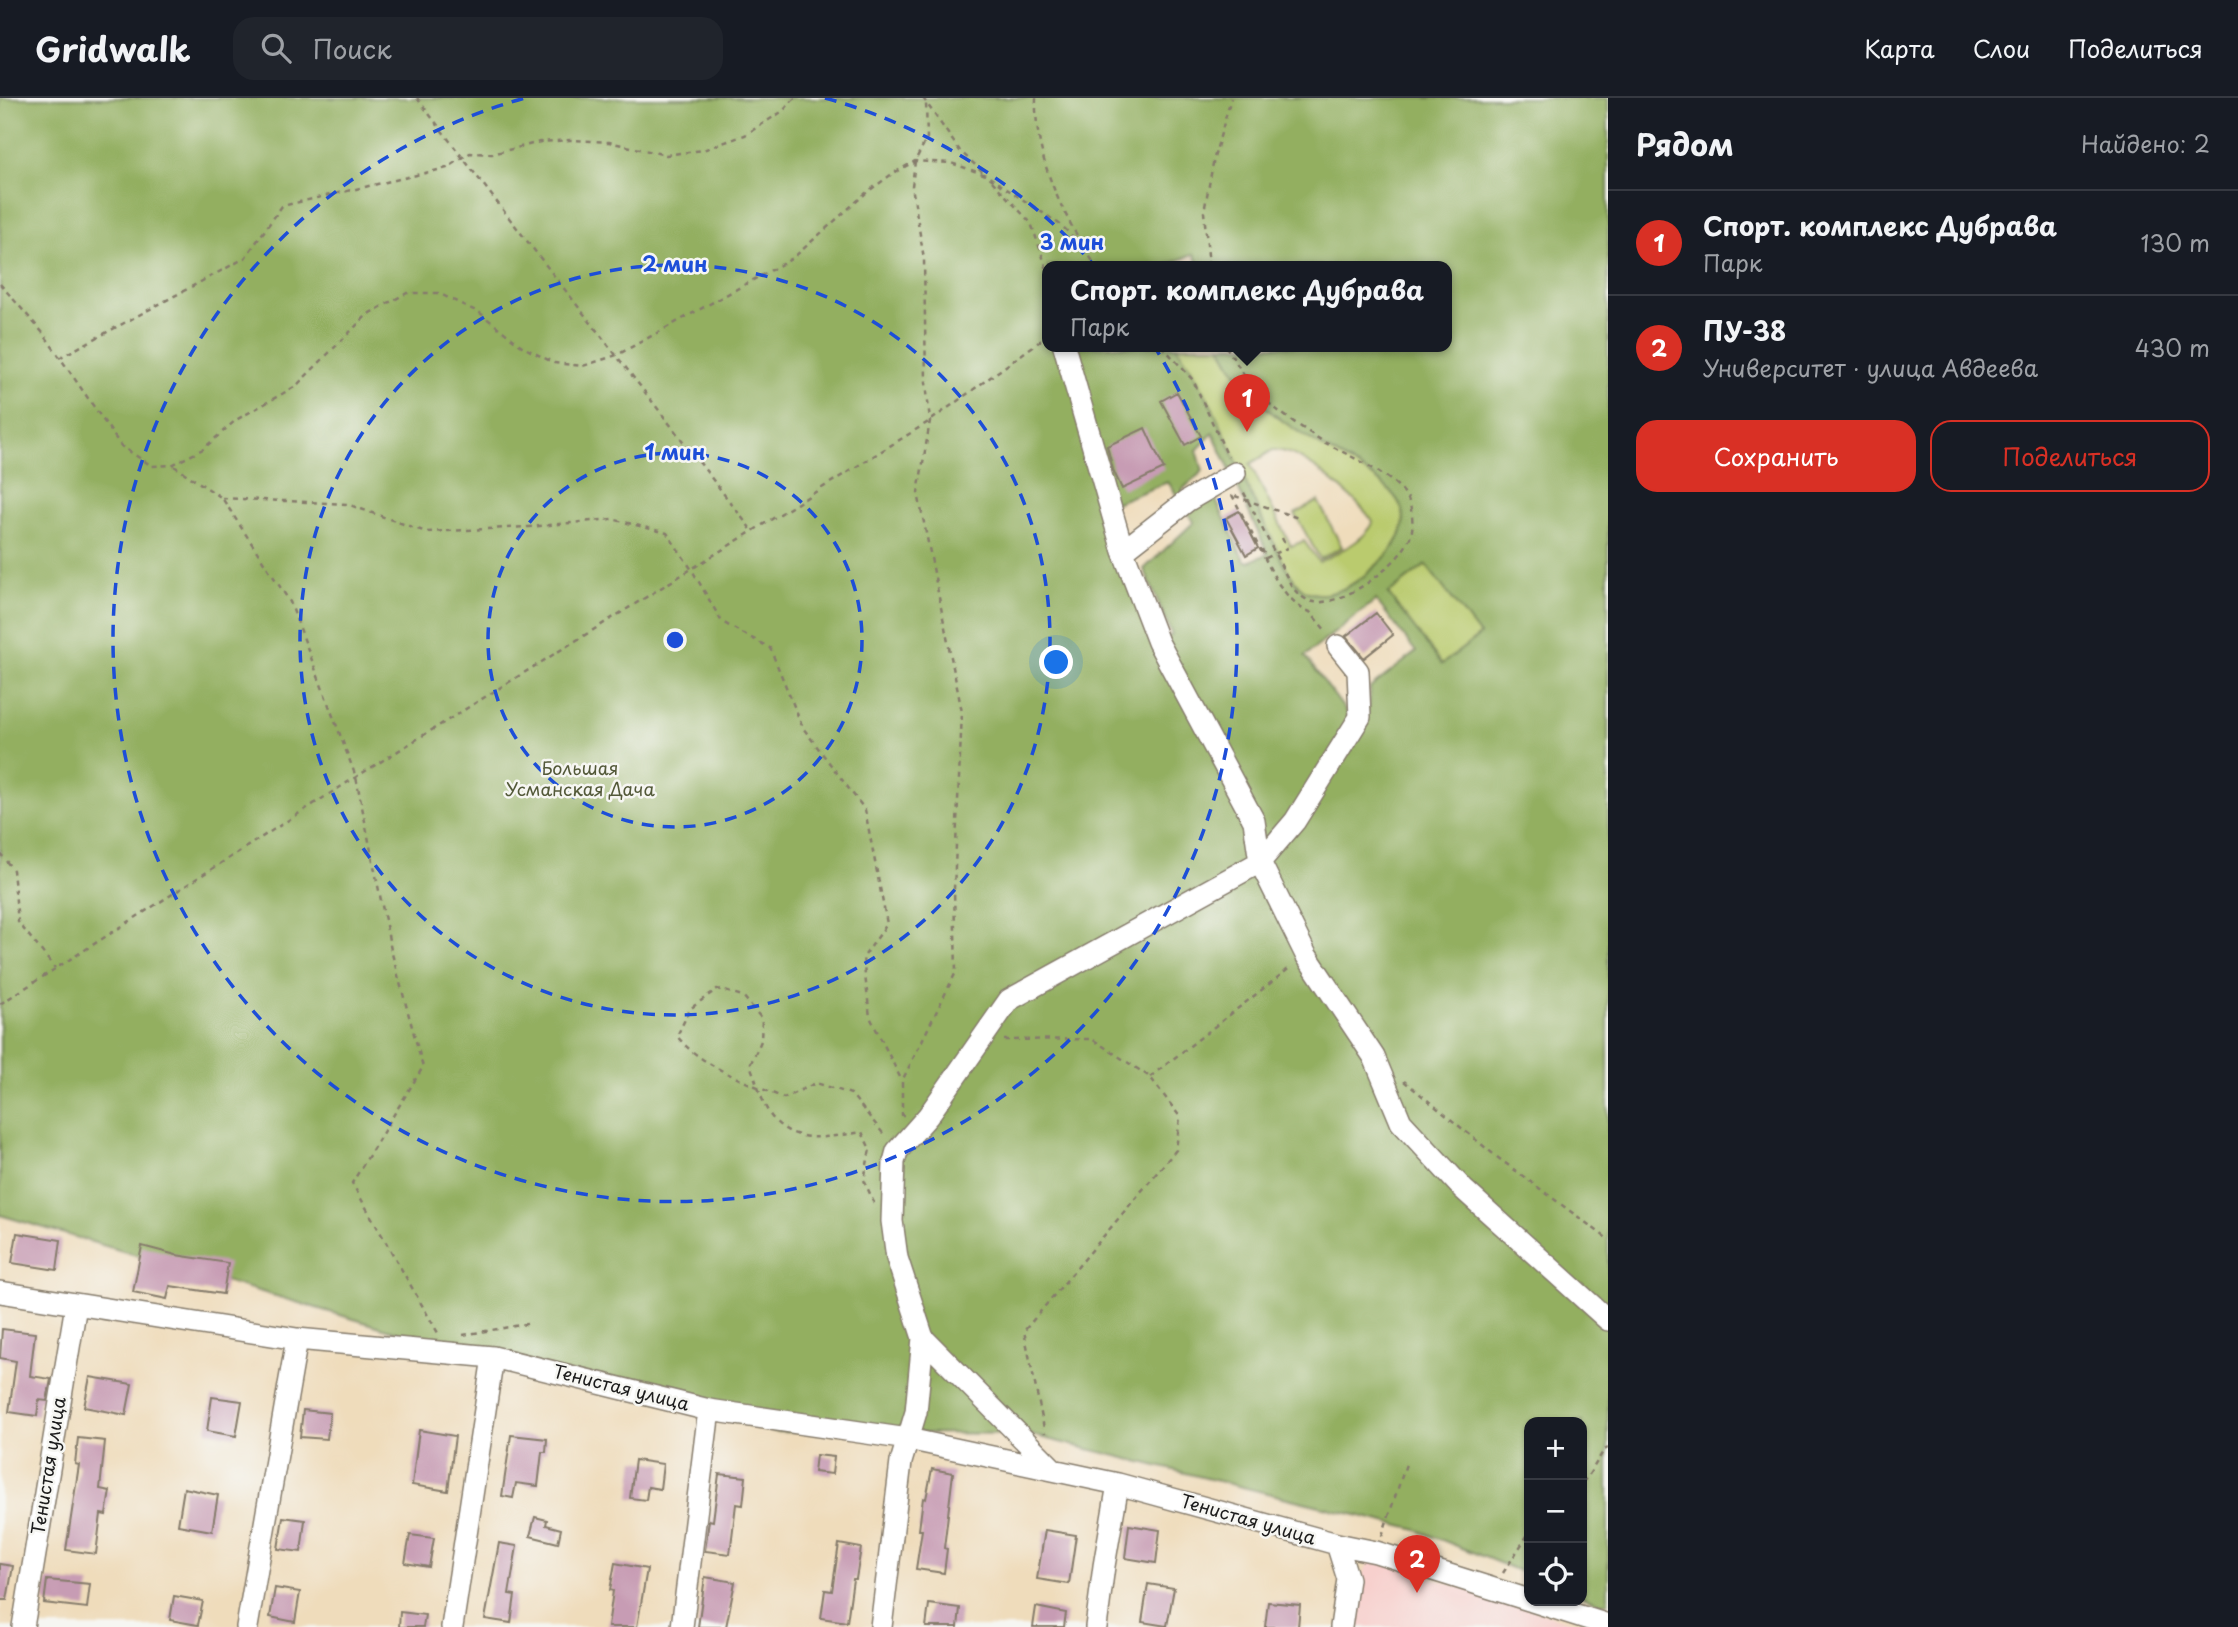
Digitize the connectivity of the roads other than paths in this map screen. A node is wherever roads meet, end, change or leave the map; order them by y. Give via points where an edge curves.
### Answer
1 (1066, 352) edge
2 (1231, 483) road end
3 (1123, 551) junction
4 (1338, 646) road end
5 (1259, 862) junction
6 (0, 1292) edge
7 (76, 1305) junction
8 (1608, 1320) edge
9 (923, 1338) junction
10 (297, 1339) junction
11 (492, 1357) junction
12 (709, 1410) junction
13 (908, 1439) junction
14 (1053, 1469) junction
15 (1118, 1483) junction
16 (1337, 1544) junction
17 (1524, 1598) edge
18 (1549, 1606) edge
19 (1608, 1625) edge
20 (23, 1627) edge
21 (247, 1627) edge
22 (452, 1627) edge
23 (682, 1627) edge
24 (881, 1627) edge
25 (1096, 1627) edge
26 (1340, 1627) edge

1 - 3 street
2 - 3 street via 1181,505
3 - 5 street via 1158,642 1254,821
4 - 5 street via 1358,671 1360,717 1295,821
5 - 8 street via 1306,956 1374,1057 1401,1122 1463,1189
5 - 9 street via 1015,995 897,1152 892,1221 897,1258
6 - 7 street, Тенистая улица
7 - 10 street, Тенистая улица
7 - 20 street, Тенистая улица
9 - 13 street via 916,1412
9 - 14 street
10 - 11 street, Тенистая улица
10 - 21 street
11 - 12 street, Тенистая улица
11 - 22 street
12 - 13 street, Тенистая улица
12 - 23 street, Тенистая улица
13 - 14 street, Тенистая улица
13 - 24 street via 901,1462
14 - 15 street, Тенистая улица
15 - 16 street, Тенистая улица
15 - 25 street
16 - 17 street
16 - 26 street, Тенистая улица via 1348,1579
18 - 19 street

